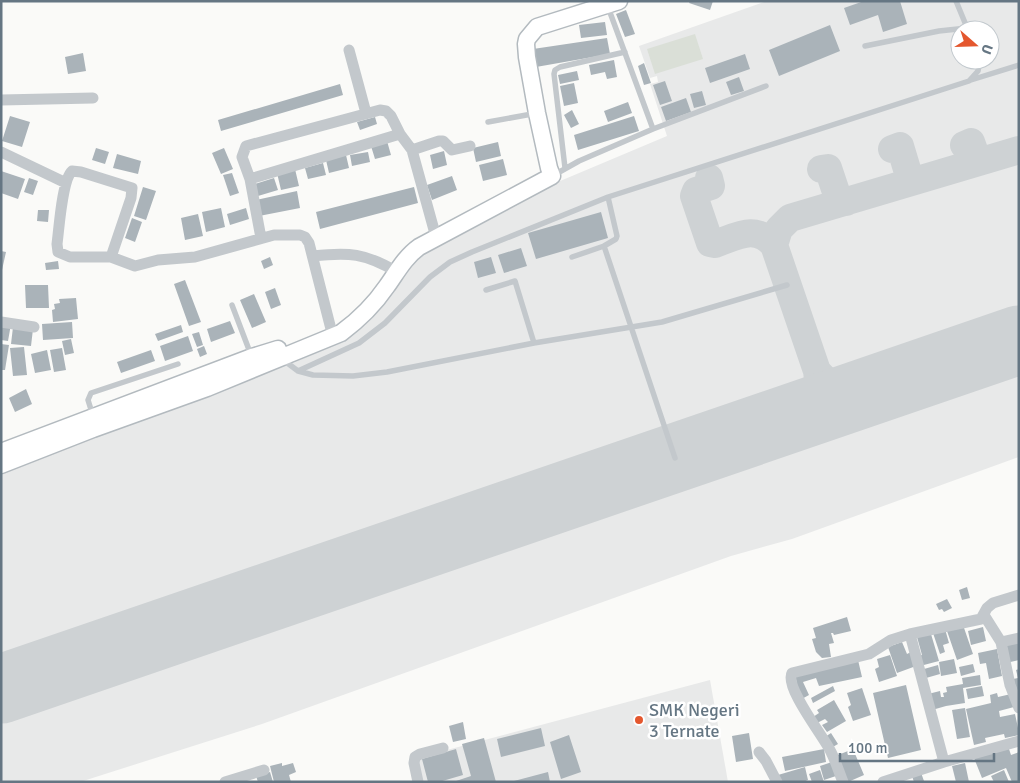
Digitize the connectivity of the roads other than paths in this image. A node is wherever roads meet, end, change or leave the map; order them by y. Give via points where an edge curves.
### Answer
1 (956, 1) edge
2 (608, 3) edge
3 (964, 20) edge
4 (950, 30) edge
5 (864, 46) dead end
6 (349, 50) dead end
7 (625, 52) junction
8 (1019, 65) edge
9 (978, 70) edge
10 (968, 81) junction
11 (766, 86) dead end
12 (93, 98) dead end
13 (1, 100) edge
14 (366, 113) junction
15 (532, 114) junction
16 (488, 122) dead end
17 (653, 129) junction
18 (400, 134) junction
19 (470, 146) dead end
20 (412, 150) junction
21 (1, 152) edge
22 (552, 173) junction
23 (250, 179) junction
24 (66, 183) junction
25 (608, 197) junction
26 (434, 230) junction
27 (261, 238) junction
28 (604, 246) junction
29 (312, 256) junction
30 (111, 257) junction
31 (572, 257) dead end
32 (392, 269) junction
33 (787, 285) dead end
34 (486, 290) dead end
35 (232, 305) dead end
36 (1, 322) edge
37 (34, 327) dead end
38 (630, 328) junction
39 (331, 332) junction
40 (534, 343) junction
41 (279, 354) junction
42 (254, 363) junction
43 (178, 364) dead end
44 (298, 371) junction
45 (95, 422) junction
46 (1, 452) edge
47 (675, 458) dead end
48 (1, 465) edge
49 (1019, 594) edge
50 (984, 615) junction
51 (910, 634) junction
52 (1019, 638) edge
53 (1000, 642) junction
54 (1019, 708) edge
55 (1019, 741) edge
56 (443, 748) dead end
57 (759, 752) dead end
58 (944, 762) junction
59 (264, 770) dead end
60 (773, 781) edge
61 (225, 782) edge
62 (418, 782) edge
63 (843, 782) edge
64 (884, 782) edge

1 - 3 lane
2 - 7 lane
2 - 15 street via 533,23 521,33 521,57
2 - 22 street via 537,27 527,39 534,95
4 - 5 lane
6 - 14 street
7 - 17 lane
7 - 22 lane via 556,70
8 - 10 lane
9 - 10 lane
10 - 25 lane
11 - 17 lane
12 - 13 street
14 - 18 street via 386,111
14 - 23 street via 246,146 242,157
15 - 16 lane
15 - 22 street
17 - 22 lane
18 - 20 street
18 - 23 street
19 - 20 street via 452,150 439,141
20 - 26 street
21 - 24 street
22 - 26 street
22 - 32 street via 418,246
23 - 27 street
24 - 30 street via 58,252 70,257
24 - 30 street via 72,171 132,188 132,198
25 - 28 lane via 617,236
25 - 44 lane via 450,262 359,343
26 - 32 street via 408,246
27 - 29 street via 300,235 309,243
27 - 30 street via 195,257 158,260 135,266
28 - 31 lane
28 - 38 lane
29 - 32 street via 355,254
29 - 39 street
32 - 39 street via 366,300
33 - 38 lane via 662,322
34 - 40 lane via 515,282
35 - 42 lane
36 - 37 street
38 - 40 lane
38 - 47 lane
39 - 41 street
40 - 44 lane via 370,374 330,376
41 - 42 street
41 - 44 lane
42 - 45 street
43 - 45 lane via 91,393 88,400
45 - 46 street
45 - 48 street
49 - 50 street via 992,603
50 - 51 street via 976,621
50 - 53 street
51 - 58 street
51 - 63 street via 891,640 869,654 790,676 798,699 832,754
52 - 53 street
53 - 54 street
55 - 58 street
56 - 62 street via 415,757
57 - 60 street via 766,760
58 - 64 street
59 - 61 street

